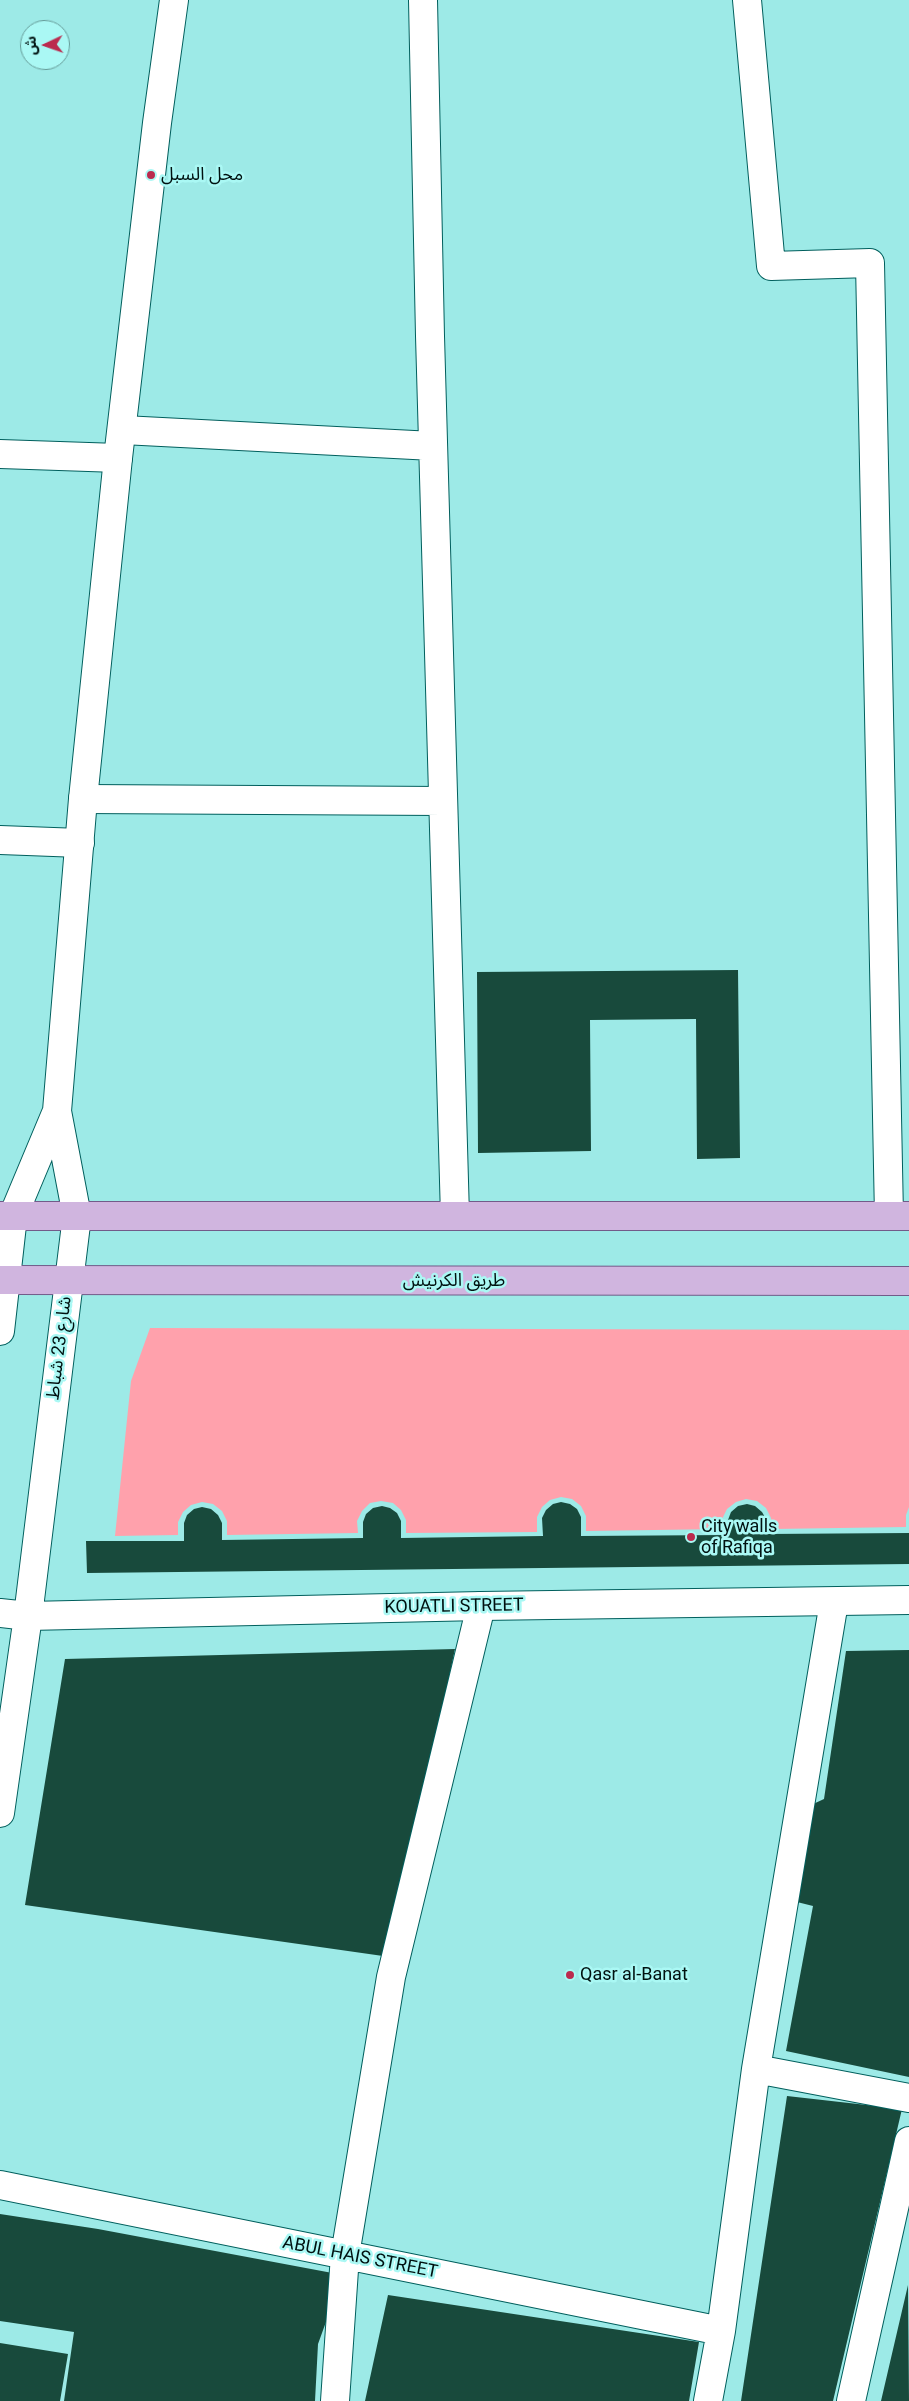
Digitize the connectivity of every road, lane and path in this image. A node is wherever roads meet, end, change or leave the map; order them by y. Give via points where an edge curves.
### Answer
1 (174, 0) edge
2 (423, 0) edge
3 (747, 0) edge
4 (123, 430) junction
5 (433, 446) junction
6 (0, 454) edge
7 (118, 458) junction
8 (83, 799) junction
9 (443, 801) junction
10 (0, 840) edge
11 (80, 843) junction
12 (57, 1111) junction
13 (6, 1216) edge
14 (77, 1216) junction
15 (455, 1216) junction
16 (899, 1216) edge
17 (2, 1280) edge
18 (68, 1280) junction
19 (909, 1281) edge
20 (0, 1331) edge
21 (909, 1600) edge
22 (834, 1602) junction
23 (481, 1606) junction
24 (0, 1613) edge
25 (28, 1616) junction
26 (0, 1813) edge
27 (756, 2069) junction
28 (909, 2098) edge
29 (909, 2140) edge
30 (0, 2185) edge
31 (345, 2254) junction
32 (721, 2331) junction
33 (335, 2401) edge
34 (708, 2401) edge
35 (851, 2401) edge

1 - 4 street
2 - 5 street
3 - 16 street via 771,266 870,264
4 - 5 street
4 - 7 street
5 - 9 street
6 - 7 street
7 - 8 street
8 - 9 street
8 - 11 street
9 - 15 street
10 - 11 street
11 - 12 street
12 - 13 street
12 - 14 street, شارع 23 شباط
13 - 14 main road
13 - 17 street
14 - 15 main road
14 - 18 street, شارع 23 شباط
15 - 16 main road
17 - 18 main road, طريق الكرنيش
17 - 20 street
18 - 19 main road, طريق الكرنيش
18 - 25 street, شارع 23 شباط
21 - 22 street, KOUATLI STREET
22 - 23 street, KOUATLI STREET
22 - 27 street
23 - 25 street, KOUATLI STREET
23 - 31 street via 391,1977
24 - 25 street, KOUATLI STREET
25 - 26 street, شارع 23 شباط
27 - 28 street
27 - 32 street
29 - 35 street
30 - 31 street, ABUL HAIS STREET
31 - 32 street, ABUL HAIS STREET
31 - 33 street
32 - 34 street

